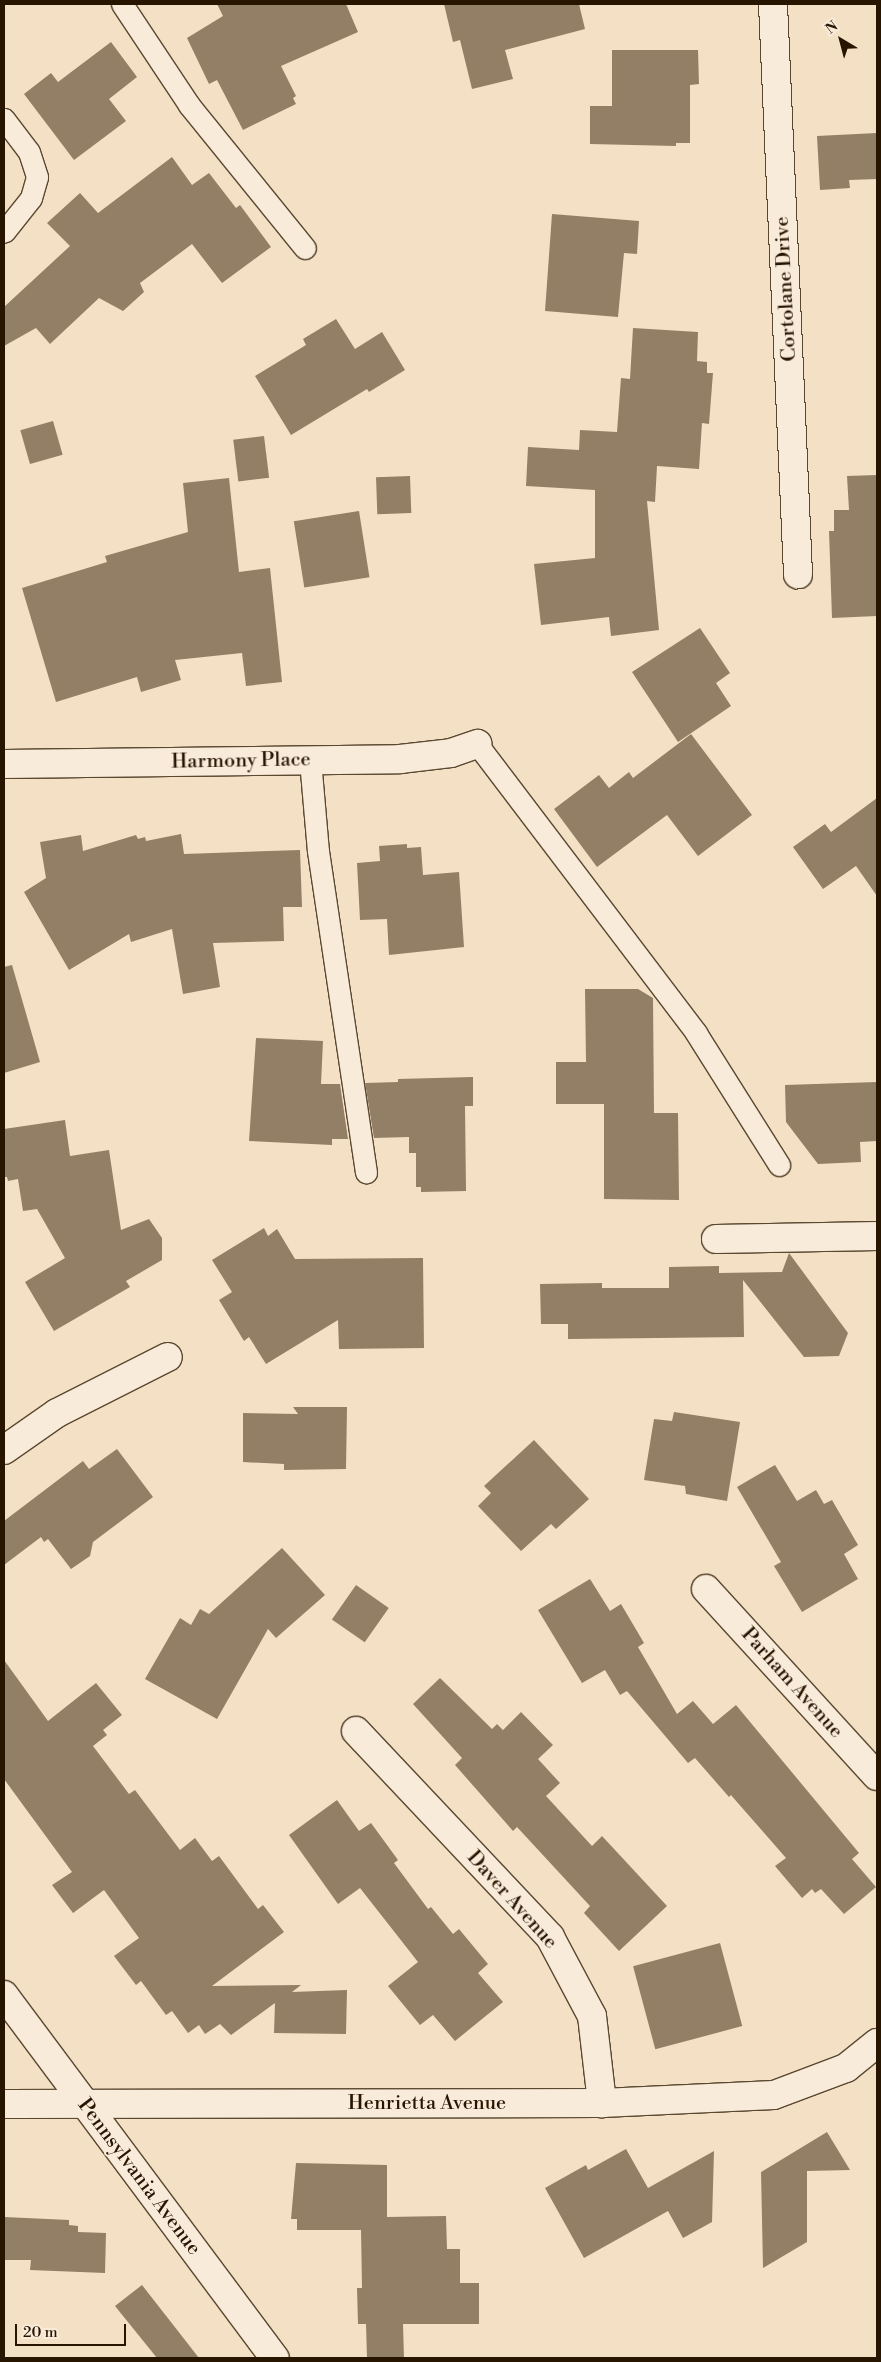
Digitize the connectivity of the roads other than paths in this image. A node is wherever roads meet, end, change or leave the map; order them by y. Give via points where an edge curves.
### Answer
1 (122, 4) edge
2 (773, 4) edge
3 (4, 119) edge
4 (4, 232) edge
5 (305, 248) dead end
6 (798, 574) dead end
7 (477, 744) joint
8 (310, 760) junction
9 (4, 764) edge
10 (779, 1166) dead end
11 (366, 1172) dead end
12 (877, 1236) edge
13 (716, 1239) dead end
14 (168, 1357) dead end
15 (4, 1450) edge
16 (706, 1589) dead end
17 (356, 1731) dead end
18 (877, 1776) edge
19 (4, 1995) edge
20 (877, 2043) edge
21 (602, 2102) junction
22 (84, 2103) junction
23 (4, 2104) edge
24 (275, 2358) edge

1 - 5 lane via 189,105
2 - 6 street, Cortolane Drive
3 - 4 lane via 29,152 37,176 31,198
7 - 8 street, Harmony Place via 451,753 400,759
7 - 10 lane via 696,1033
8 - 9 street, Harmony Place
8 - 11 lane via 318,851
12 - 13 street
14 - 15 street via 57,1413
16 - 18 street, Parham Avenue
17 - 21 street, Daver Avenue via 550,1938 592,2016
19 - 22 street, Pennsylvania Avenue
20 - 21 street, Henrietta Avenue via 846,2068 774,2095
21 - 22 street, Henrietta Avenue
22 - 23 street, Henrietta Avenue
22 - 24 street, Pennsylvania Avenue

